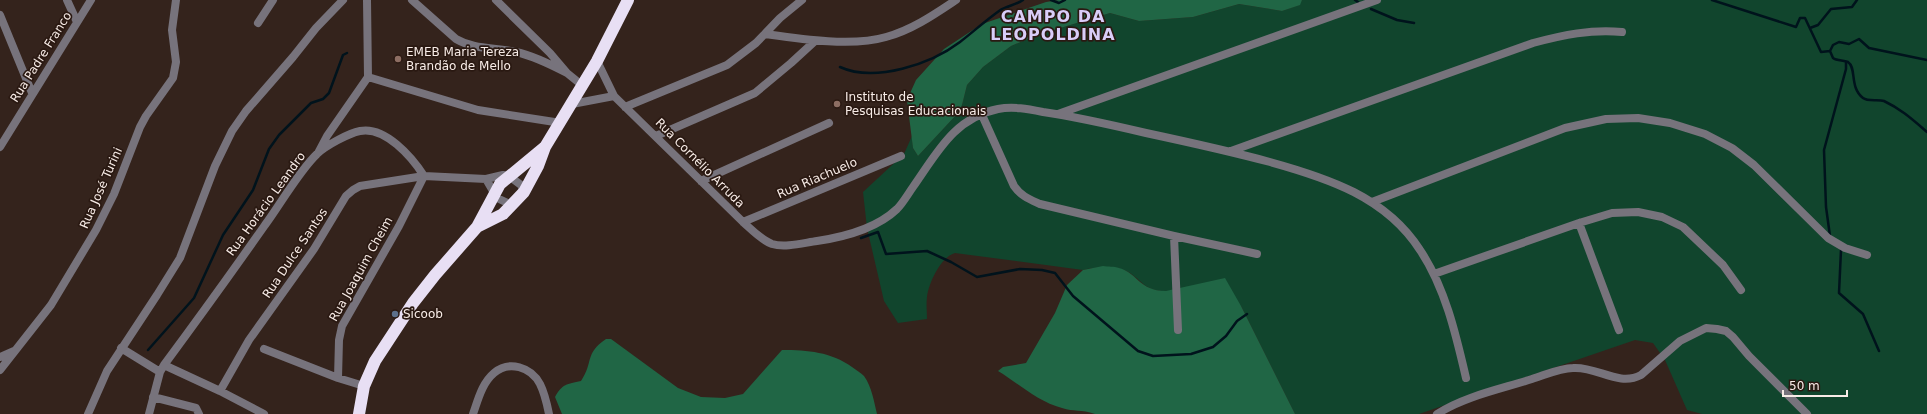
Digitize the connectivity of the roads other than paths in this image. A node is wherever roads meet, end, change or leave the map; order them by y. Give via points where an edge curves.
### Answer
1 (67, 0) edge
2 (91, 0) edge
3 (176, 0) edge
4 (273, 0) edge
5 (343, 0) edge
6 (367, 0) edge
7 (412, 0) edge
8 (496, 0) edge
9 (628, 0) edge
10 (802, 0) edge
11 (956, 0) edge
12 (1377, 0) edge
13 (0, 15) edge
14 (78, 22) junction
15 (258, 23) dead end
16 (1622, 32) dead end
17 (765, 34) junction
18 (815, 41) junction
19 (597, 60) junction
20 (567, 73) junction
21 (368, 77) junction
22 (583, 86) junction
23 (32, 93) junction
24 (614, 96) junction
25 (572, 104) junction
26 (625, 107) junction
27 (1057, 114) junction
28 (982, 115) junction
29 (561, 123) junction
30 (829, 123) dead end
31 (656, 136) junction
32 (3, 137) edge
33 (0, 147) edge
34 (546, 147) junction
35 (1231, 151) junction
36 (317, 153) junction
37 (901, 156) dead end
38 (424, 176) junction
39 (509, 176) junction
40 (486, 179) junction
41 (701, 181) junction
42 (524, 192) junction
43 (494, 194) junction
44 (1372, 202) junction
45 (512, 205) junction
46 (743, 222) junction
47 (1579, 223) junction
48 (477, 227) junction
49 (1174, 236) junction
50 (1257, 254) dead end
51 (1867, 255) dead end
52 (1434, 274) junction
53 (1741, 290) dead end
54 (1178, 330) dead end
55 (1619, 330) dead end
56 (121, 348) junction
57 (264, 349) dead end
58 (16, 350) junction
59 (0, 357) edge
60 (162, 368) junction
61 (0, 370) edge
62 (338, 378) junction
63 (1466, 378) dead end
64 (364, 386) junction
65 (220, 390) junction
66 (153, 397) junction
67 (88, 414) edge
68 (149, 414) edge
69 (198, 414) edge
70 (264, 414) edge
71 (359, 414) edge
72 (473, 414) edge
73 (549, 414) edge
74 (1437, 414) edge
75 (1807, 414) edge

1 - 14 street
2 - 14 street, Rua Padre Franco
3 - 58 street, Rua José Turini via 172,30 176,62 173,78 140,127 114,194 96,230 51,305
4 - 15 street
5 - 56 street via 316,28 232,131 215,166 180,258
6 - 21 street
7 - 20 street via 464,44 522,54
8 - 20 street
9 - 19 highway
10 - 17 street
11 - 18 street via 902,32 886,37 869,40
12 - 27 street
13 - 23 street
14 - 23 street, Rua Padre Franco
16 - 35 street via 1603,30 1576,33 1533,43
17 - 18 street
17 - 26 street via 727,65
18 - 31 street via 755,93
19 - 22 highway
19 - 24 street, Rua Cornélio Arruda
20 - 22 street
21 - 29 street via 478,110
21 - 36 street
22 - 25 highway
23 - 32 street, Rua Padre Franco
24 - 25 street
24 - 26 street, Rua Cornélio Arruda
25 - 29 highway
26 - 31 street, Rua Cornélio Arruda
27 - 28 street via 1015,107 997,109
27 - 35 street
28 - 46 street, Rua Cornélio Arruda via 962,124 950,135 896,209 863,229 824,240 784,245 772,244
28 - 49 street via 1020,194 1040,204
29 - 34 highway
30 - 41 street
31 - 41 street, Rua Cornélio Arruda
32 - 33 street, Rua Padre Franco
34 - 39 highway
34 - 42 highway
35 - 44 street via 1320,176
36 - 38 street, Rua Horácio Leandro via 350,135 370,131 391,140 406,152
36 - 60 street, Rua Horácio Leandro
37 - 46 street, Rua Riachuelo
38 - 40 street
38 - 62 street, Rua Joaquim Cheim via 400,226 342,326
38 - 65 street, Rua Dulce Santos via 360,186 346,196 314,249 249,340
39 - 40 street
39 - 42 street via 521,185
39 - 43 highway
40 - 43 street
41 - 46 street, Rua Cornélio Arruda
42 - 45 highway
43 - 45 street via 501,202
43 - 48 highway
44 - 51 street via 1565,128 1606,119 1638,118 1670,123 1705,134 1732,148 1754,165 1828,238 1845,248
44 - 52 street via 1420,248
45 - 48 highway via 495,219
47 - 52 street
47 - 53 street via 1612,213 1638,212 1662,217 1683,227 1707,248
47 - 55 street
48 - 64 highway via 414,303 375,361
49 - 50 street
49 - 54 street
52 - 63 street
56 - 60 street
56 - 67 street via 107,371
57 - 62 street
58 - 59 street
58 - 61 street, Rua José Turini
60 - 65 street
60 - 66 street
62 - 64 street
64 - 71 highway
65 - 70 street
66 - 68 street
66 - 69 street via 196,408
72 - 73 street via 484,385 493,374 502,368 513,366 523,368 540,383
74 - 75 street via 1471,399 1564,369 1585,369 1630,380 1641,375 1680,341 1706,328 1726,331

